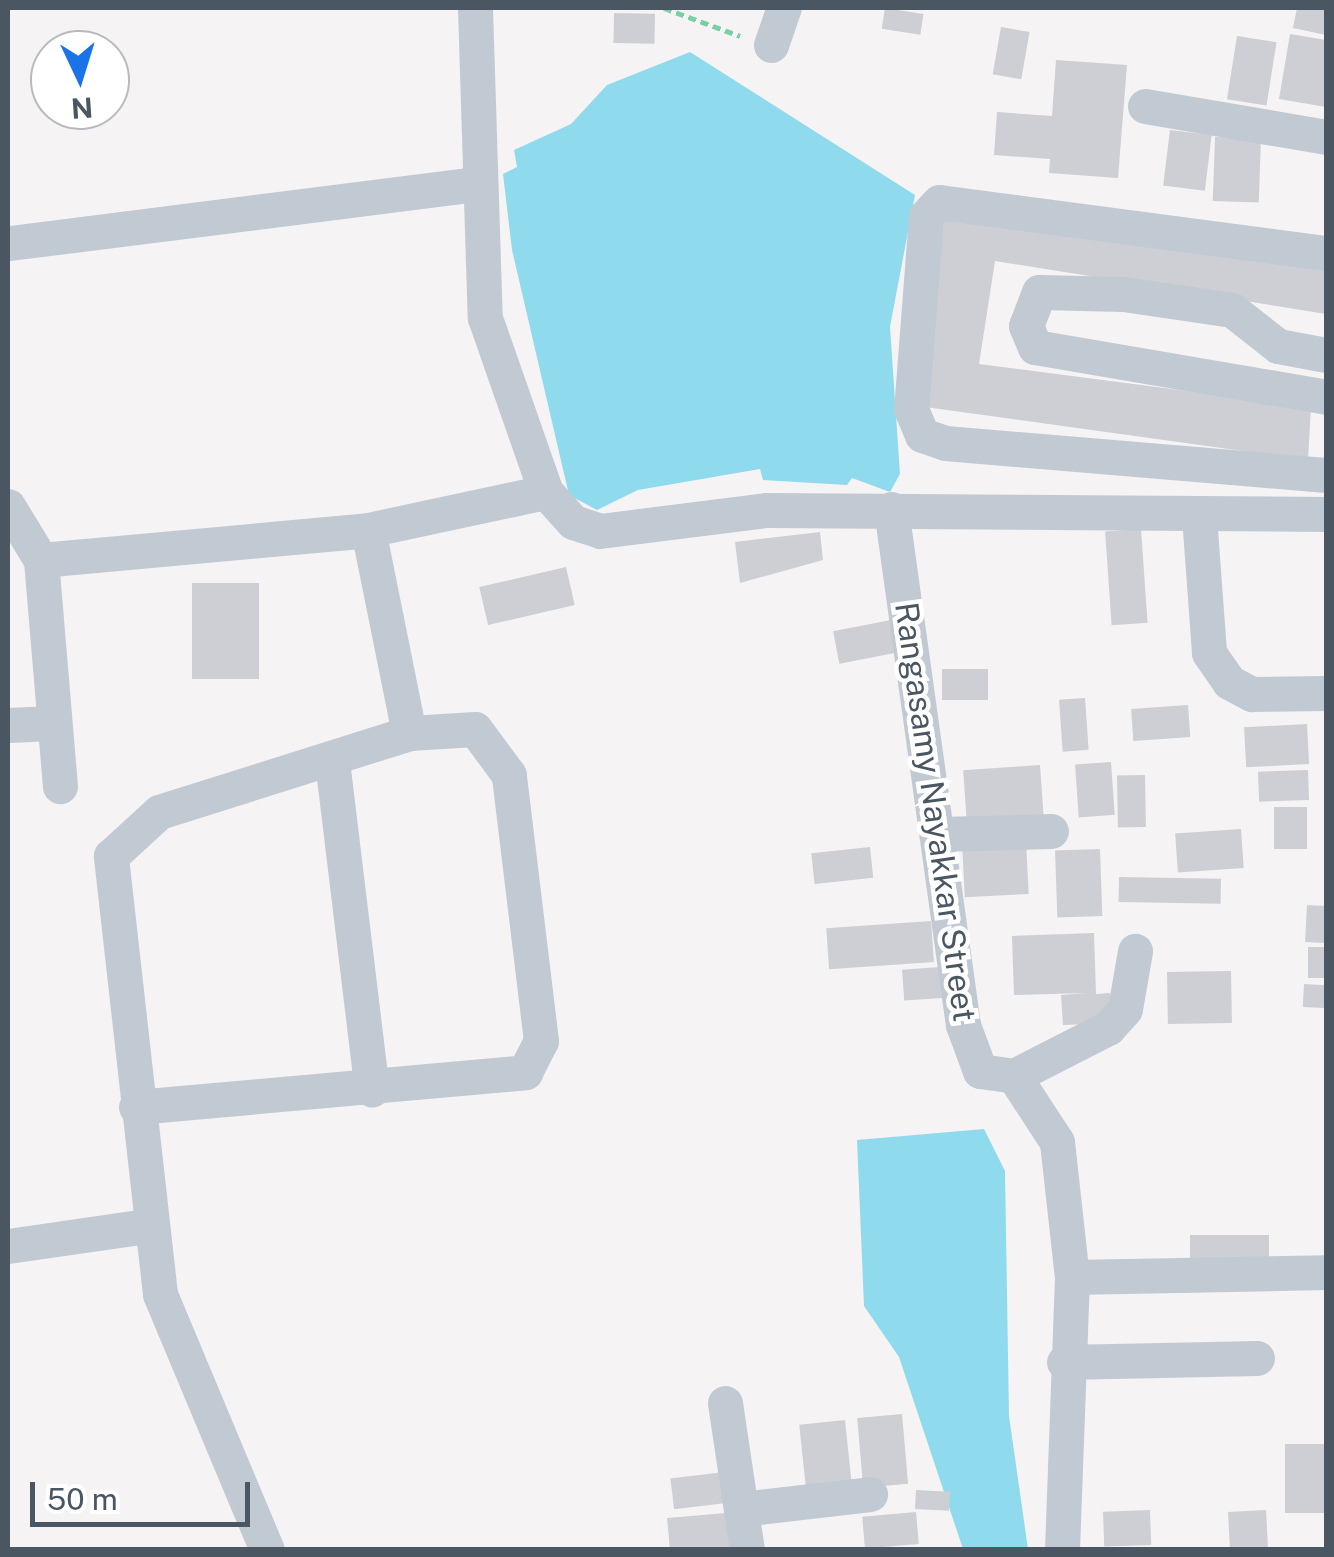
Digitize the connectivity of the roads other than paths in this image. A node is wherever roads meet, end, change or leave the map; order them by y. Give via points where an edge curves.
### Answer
1 (475, 8) edge
2 (784, 8) edge
3 (771, 44) road end
4 (1144, 106) dead end
5 (1326, 137) edge
6 (477, 184) junction
7 (10, 243) dead end
8 (1326, 253) edge
9 (1278, 346) junction
10 (1326, 355) edge
11 (1271, 383) junction
12 (1326, 397) edge
13 (1326, 475) edge
14 (546, 492) junction
15 (8, 506) edge
16 (891, 509) junction
17 (1326, 514) edge
18 (1198, 516) junction
19 (368, 530) junction
20 (41, 560) junction
21 (1326, 694) edge
22 (53, 723) junction
23 (8, 726) edge
24 (409, 733) junction
25 (332, 762) junction
26 (60, 786) dead end
27 (1052, 830) dead end
28 (938, 834) junction
29 (1134, 950) dead end
30 (1014, 1076) junction
31 (372, 1090) junction
32 (136, 1107) junction
33 (146, 1226) junction
34 (8, 1246) edge
35 (1326, 1272) edge
36 (1072, 1277) junction
37 (1258, 1358) dead end
38 (1064, 1362) junction
39 (725, 1403) dead end
40 (870, 1494) dead end
41 (741, 1509) junction
42 (266, 1538) edge
43 (747, 1550) edge
44 (1062, 1550) edge

1 - 6 street
2 - 3 street
4 - 5 street
6 - 7 street
6 - 14 street via 485,318
8 - 13 street via 939,202 926,216 912,409 922,435 945,443
9 - 10 street
9 - 11 street
9 - 11 street via 1232,310 1051,289 1030,301 1026,326 1035,346
11 - 12 street
14 - 16 street via 572,522 600,532 701,515
14 - 19 street
15 - 20 street
16 - 18 street
16 - 28 street, Rangasamy Nayakkar Street
17 - 18 street
18 - 21 street via 1209,653 1229,682 1252,694
19 - 20 street
19 - 24 street
20 - 22 street
22 - 23 street
22 - 26 street
24 - 25 street
24 - 31 street via 474,729 509,775 541,1041 525,1072
25 - 31 street
25 - 32 street via 159,812 112,856
27 - 28 street
28 - 30 street, Rangasamy Nayakkar Street via 963,1025 980,1070
29 - 30 street via 1125,1009 1108,1028
30 - 36 street, Rangasamy Nayakkar Street via 1057,1142
31 - 32 street
32 - 33 street
33 - 34 street
33 - 42 street via 183,1364
35 - 36 street
36 - 38 street, Rangasamy Nayakkar Street
37 - 38 street
38 - 44 street, Rangasamy Nayakkar Street
39 - 41 street
40 - 41 street
41 - 43 street

